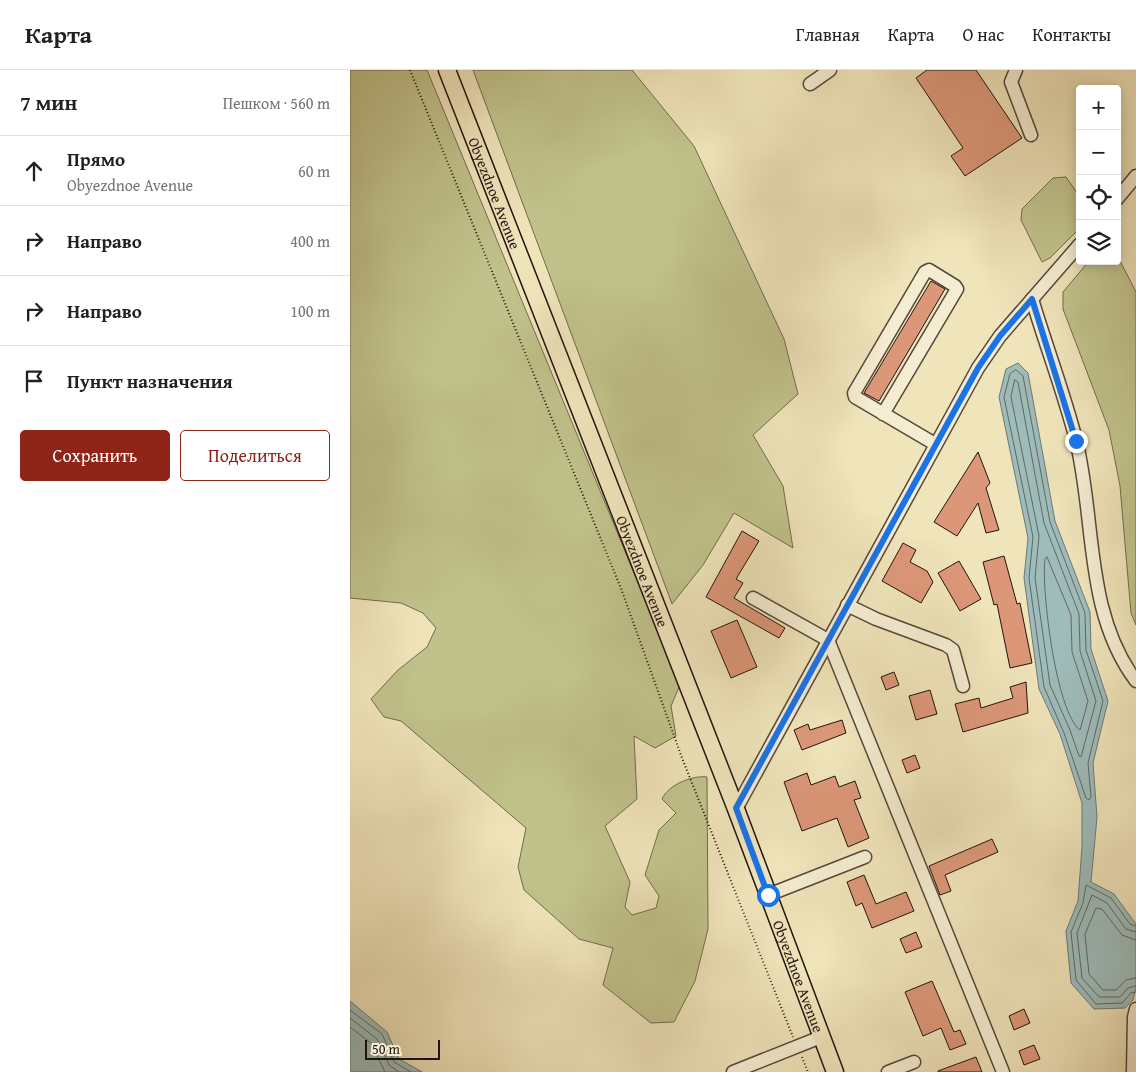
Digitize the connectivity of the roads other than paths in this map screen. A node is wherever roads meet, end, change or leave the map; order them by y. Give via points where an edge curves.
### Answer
1 (446, 70) edge
2 (830, 70) edge
3 (1016, 70) edge
4 (810, 84) dead end
5 (1031, 135) dead end
6 (1136, 176) edge
7 (1121, 194) edge
8 (1076, 249) edge
9 (1032, 299) junction
10 (883, 414) junction
11 (935, 444) junction
12 (753, 598) dead end
13 (847, 605) junction
14 (828, 640) junction
15 (1136, 681) edge
16 (963, 686) dead end
17 (736, 808) junction
18 (865, 857) dead end
19 (768, 895) junction
20 (1136, 1009) edge
21 (821, 1037) junction
22 (914, 1062) dead end
23 (733, 1072) edge
24 (835, 1072) edge
25 (888, 1072) edge
26 (1003, 1072) edge
27 (1133, 1072) edge

1 - 17 main road, Obyezdnoe Avenue
2 - 4 street
3 - 5 street via 1010,82
6 - 7 street
8 - 9 street
9 - 11 street via 978,368
9 - 15 street via 1076,441 1099,596 1110,636
10 - 10 street via 855,397 854,393 929,270 956,289
10 - 11 street
11 - 13 street
12 - 14 street
13 - 14 street
13 - 16 street via 954,650
14 - 17 street
14 - 26 street
17 - 19 main road, Obyezdnoe Avenue
18 - 19 street
19 - 21 main road, Obyezdnoe Avenue
20 - 27 street
21 - 23 street
21 - 24 main road, Obyezdnoe Avenue
22 - 25 street

